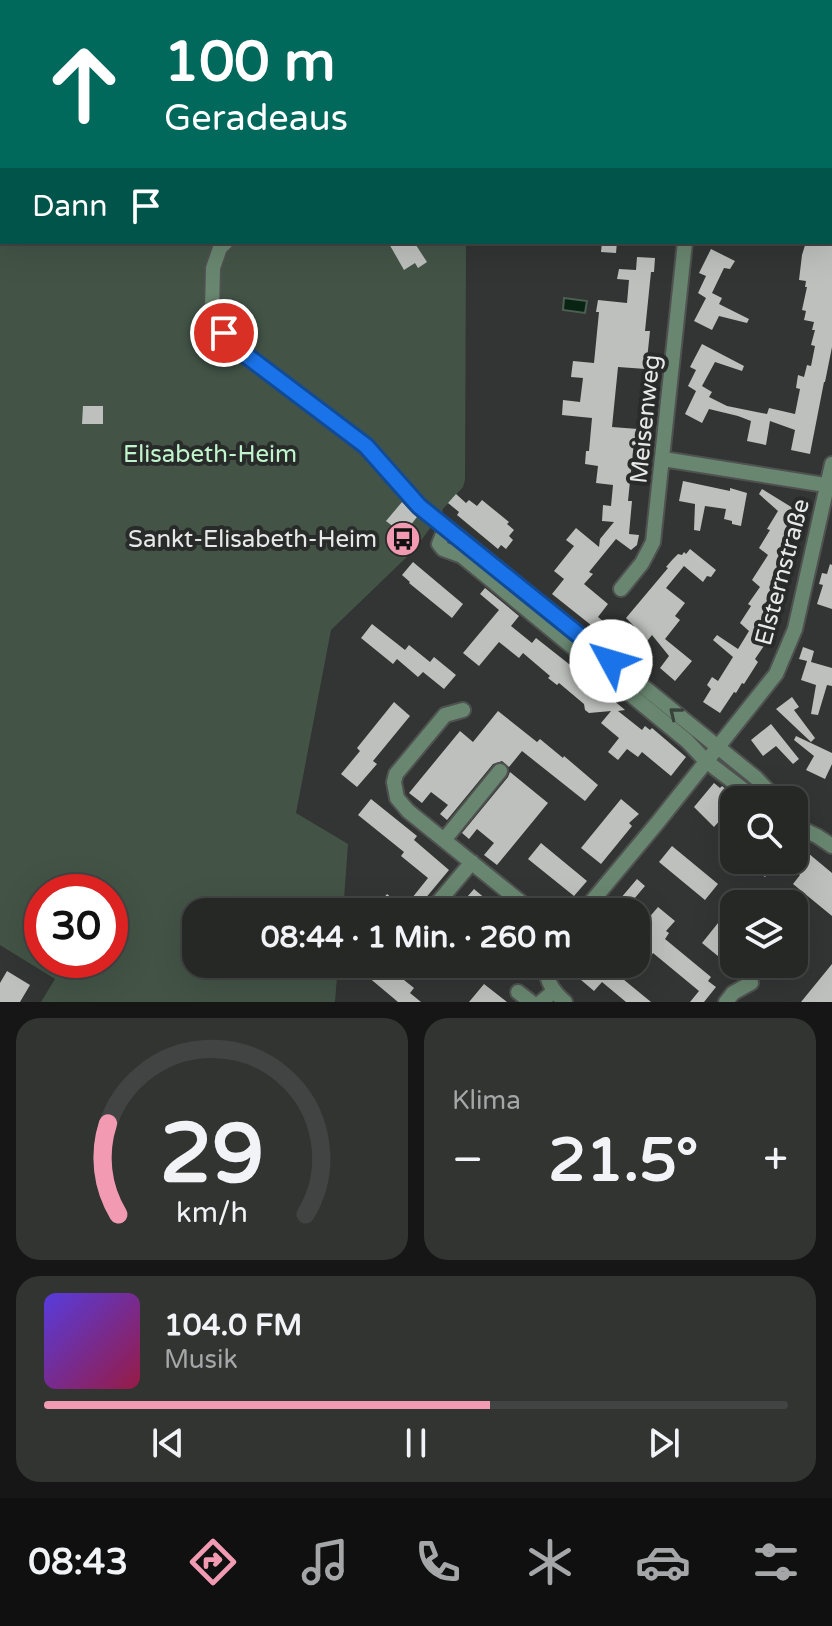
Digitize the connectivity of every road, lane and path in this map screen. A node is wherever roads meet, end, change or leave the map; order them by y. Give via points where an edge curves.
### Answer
1 (224, 244) edge
2 (685, 244) edge
3 (663, 459) junction
4 (832, 464) edge
5 (830, 486) edge
6 (454, 533) junction
7 (621, 589) dead end
8 (463, 710) dead end
9 (717, 746) junction
10 (706, 761) junction
11 (500, 771) dead end
12 (739, 786) edge
13 (764, 786) edge
14 (808, 827) edge
15 (808, 832) edge
16 (817, 836) junction
17 (444, 840) junction
18 (832, 846) edge
19 (472, 862) junction
20 (442, 898) edge
21 (516, 898) edge
22 (595, 898) edge
23 (548, 978) edge
24 (751, 983) dead end
25 (518, 992) dead end
26 (559, 997) edge
27 (531, 1002) edge
28 (541, 1002) edge
29 (726, 1002) edge

1 - 6 street via 213,268 212,310 224,333 366,446 419,506
2 - 3 street, Meisenweg
3 - 5 street
3 - 7 street, Meisenweg via 653,542
4 - 5 street, Elsternstraße
5 - 9 street, Elsternstraße via 786,651 776,674
9 -> 6 street
6 - 10 street via 443,534 443,549 462,556
8 - 17 street via 445,715 394,782 400,804
9 - 10 street, Elsternstraße
9 - 13 street
10 - 12 street
10 - 22 street, Elsternstraße
11 - 17 street
14 - 16 street
15 - 16 street
16 - 18 street
17 - 19 street
19 - 20 street
19 - 21 street
23 - 26 street
24 - 29 street
25 - 27 street
26 - 28 street

